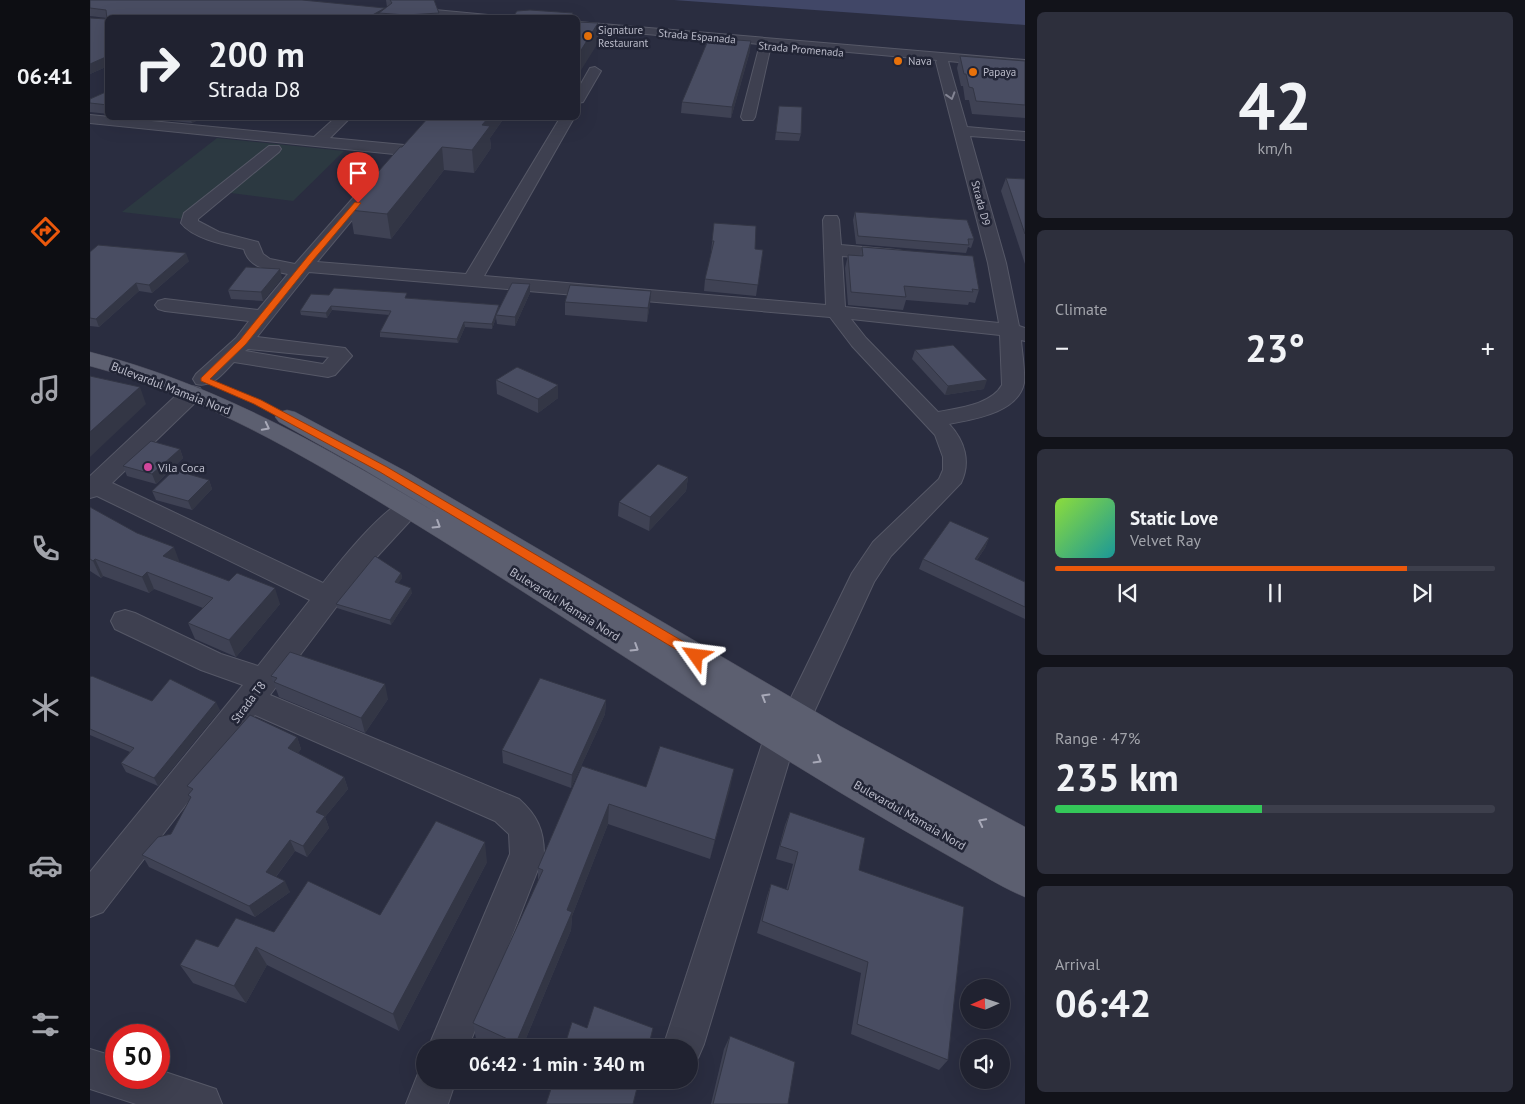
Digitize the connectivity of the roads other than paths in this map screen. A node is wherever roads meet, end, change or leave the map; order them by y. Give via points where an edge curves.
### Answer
1 (426, 15) edge
2 (451, 15) edge
3 (580, 26) edge
4 (580, 30) edge
5 (695, 45) dead end
6 (765, 49) junction
7 (834, 57) dead end
8 (942, 62) junction
9 (1025, 64) edge
10 (1025, 68) edge
11 (594, 71) dead end
12 (580, 96) edge
13 (748, 116) dead end
14 (90, 119) edge
15 (164, 120) edge
16 (220, 120) edge
17 (341, 120) edge
18 (565, 120) edge
19 (154, 126) junction
20 (204, 130) junction
21 (962, 131) junction
22 (1025, 136) edge
23 (318, 141) junction
24 (274, 149) dead end
25 (831, 220) dead end
26 (833, 250) junction
27 (910, 256) edge
28 (978, 261) dead end
29 (997, 263) junction
30 (302, 268) junction
31 (472, 280) junction
32 (165, 305) dead end
33 (836, 312) junction
34 (264, 317) junction
35 (1018, 332) edge
36 (90, 345) edge
37 (90, 360) edge
38 (198, 386) junction
39 (933, 420) junction
40 (93, 487) edge
41 (410, 508) junction
42 (328, 598) junction
43 (125, 622) dead end
44 (257, 690) junction
45 (789, 727) junction
46 (1025, 845) edge
47 (1025, 879) edge
48 (90, 900) edge
49 (452, 1039) edge
50 (686, 1039) edge
51 (90, 1069) edge
52 (432, 1089) edge
53 (201, 1104) edge
54 (427, 1104) edge

1 - 2 street via 389,10
3 - 9 street, Strada Espanada
4 - 6 street, Strada Promenada
5 - 6 street
6 - 7 street
6 - 8 street, Strada Promenada
6 - 13 street
8 - 10 street, Strada Promenada
8 -> 21 street, Strada D9
11 - 12 street
14 - 19 street
15 - 19 street
16 - 20 street
17 - 23 street
18 - 31 street
19 - 20 street
20 - 23 street
21 - 22 street
21 - 29 street, Strada D9
23 - 30 street via 410,143
24 - 30 street via 190,218 190,223 213,236 252,246 255,257 264,263
25 - 26 street
26 - 27 street
26 - 33 street
28 - 29 street
29 - 35 street, Strada D9
30 - 31 street
30 - 34 street
31 - 33 street
32 - 34 street
33 - 35 street
33 - 39 street via 859,342
34 - 38 street
35 - 39 street, Strada D9 via 1013,385 1003,400
36 - 38 main road, Bulevardul Mamaia Nord via 148,360
37 - 38 main road, Bulevardul Mamaia Nord
38 - 40 street
38 -> 41 main road, Bulevardul Mamaia Nord via 222,405
45 -> 38 main road, Bulevardul Mamaia Nord via 384,470 265,406
39 - 45 street via 945,433 955,457 955,470 949,483 882,549 862,580
40 - 42 street
41 - 42 street, Strada T8 via 388,526
41 -> 45 main road, Bulevardul Mamaia Nord
42 - 44 street, Strada T8
43 - 44 street via 211,662
44 - 48 street, Strada T8
44 - 49 street via 506,810 524,825 527,854
46 -> 45 main road, Bulevardul Mamaia Nord
45 -> 47 main road, Bulevardul Mamaia Nord via 962,846
45 - 50 street
51 - 53 street
52 - 54 street

